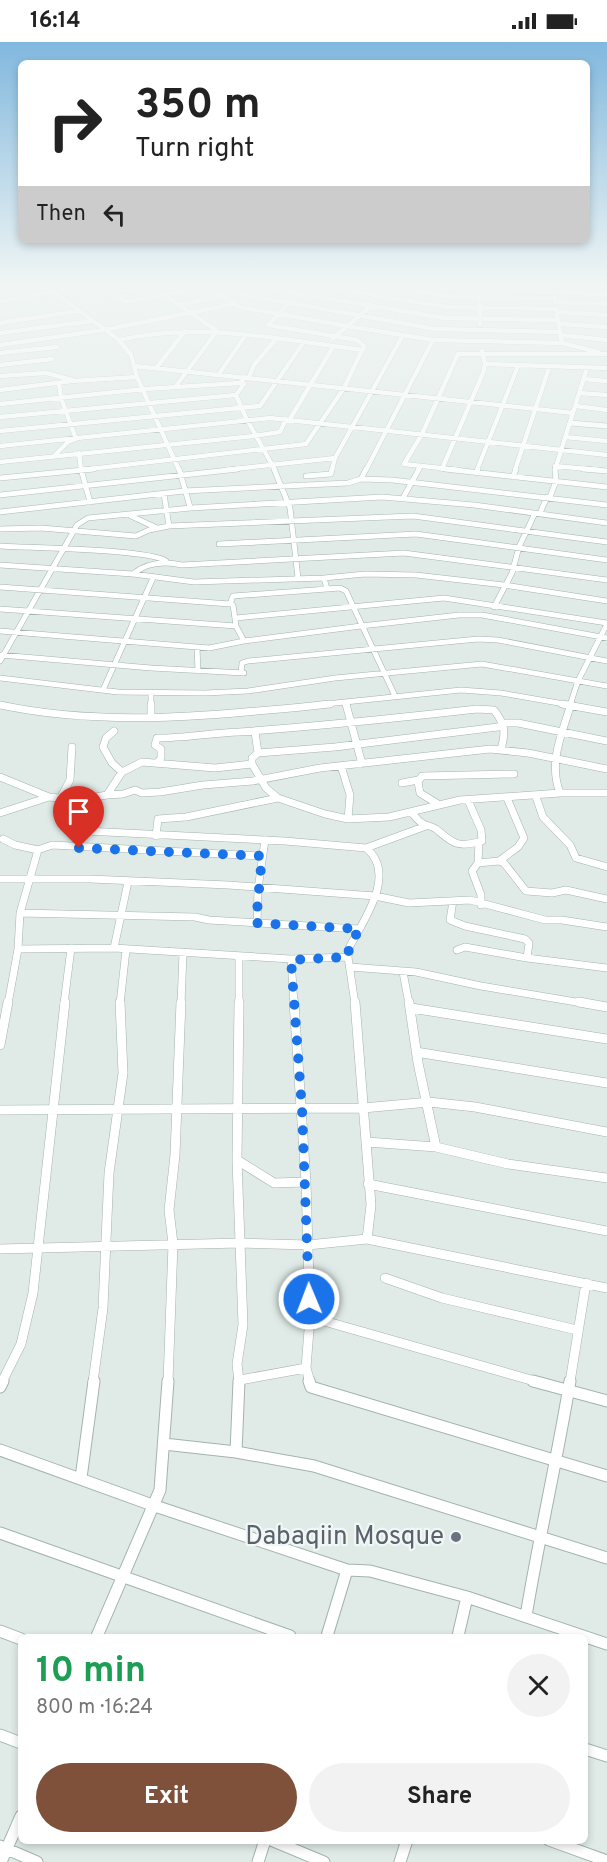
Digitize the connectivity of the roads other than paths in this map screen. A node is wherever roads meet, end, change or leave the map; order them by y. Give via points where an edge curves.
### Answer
1 (549, 368) edge
2 (587, 368) edge
3 (135, 369) edge
4 (171, 369) edge
5 (222, 369) edge
6 (252, 369) edge
7 (287, 369) edge
8 (320, 369) edge
9 (354, 369) edge
10 (385, 369) edge
11 (418, 369) edge
12 (451, 369) edge
13 (483, 369) edge
14 (517, 369) edge
15 (186, 371) junction
16 (219, 374) junction
17 (0, 376) edge
18 (137, 377) junction
19 (247, 377) junction
20 (584, 379) junction
21 (72, 381) junction
22 (279, 381) junction
23 (607, 381) edge
24 (240, 383) junction
25 (59, 384) junction
26 (311, 384) junction
27 (176, 386) junction
28 (344, 388) junction
29 (145, 389) junction
30 (0, 390) edge
31 (373, 391) junction
32 (579, 393) junction
33 (236, 395) junction
34 (405, 395) junction
35 (607, 395) edge
36 (61, 398) junction
37 (438, 399) junction
38 (150, 402) junction
39 (469, 402) junction
40 (0, 404) edge
41 (504, 405) junction
42 (576, 406) junction
43 (240, 408) junction
44 (536, 409) junction
45 (66, 410) junction
46 (607, 410) edge
47 (573, 413) junction
48 (156, 416) junction
49 (0, 418) edge
50 (288, 419) junction
51 (249, 421) junction
52 (321, 423) junction
53 (570, 423) junction
54 (69, 424) junction
55 (607, 426) edge
56 (354, 427) junction
57 (161, 430) junction
58 (387, 430) junction
59 (1, 431) edge
60 (422, 434) junction
61 (254, 436) junction
62 (565, 437) junction
63 (455, 438) junction
64 (76, 439) junction
65 (490, 441) junction
66 (607, 441) edge
67 (166, 445) junction
68 (0, 446) edge
69 (525, 446) junction
70 (263, 450) junction
71 (561, 450) junction
72 (79, 453) junction
73 (607, 454) edge
74 (52, 457) junction
75 (334, 458) junction
76 (176, 459) junction
77 (0, 462) edge
78 (272, 465) junction
79 (555, 466) junction
80 (420, 467) junction
81 (442, 469) junction
82 (82, 470) junction
83 (607, 471) edge
84 (476, 473) junction
85 (181, 475) junction
86 (306, 476) dead end
87 (513, 477) junction
88 (0, 478) edge
89 (361, 479) junction
90 (555, 481) junction
91 (410, 483) junction
92 (86, 485) junction
93 (283, 487) junction
94 (607, 487) edge
95 (184, 491) junction
96 (164, 494) junction
97 (0, 495) edge
98 (549, 497) junction
99 (403, 498) junction
100 (90, 502) junction
101 (288, 503) junction
102 (607, 505) edge
103 (190, 507) junction
104 (168, 510) junction
105 (0, 512) edge
106 (537, 513) junction
107 (130, 515) junction
108 (291, 521) junction
109 (607, 523) edge
110 (169, 526) junction
111 (1, 527) edge
112 (157, 528) junction
113 (526, 529) junction
114 (75, 531) junction
115 (292, 532) junction
116 (294, 539) junction
117 (272, 541) junction
118 (607, 542) edge
119 (219, 544) dead end
120 (0, 546) edge
121 (519, 547) junction
122 (62, 549) junction
123 (296, 559) junction
124 (607, 560) edge
125 (166, 561) junction
126 (0, 565) edge
127 (513, 567) junction
128 (52, 568) junction
129 (133, 574) junction
130 (153, 578) junction
131 (298, 578) junction
132 (324, 578) junction
133 (607, 580) edge
134 (504, 585) junction
135 (0, 587) edge
136 (327, 589) junction
137 (42, 590) junction
138 (144, 598) junction
139 (607, 601) edge
140 (230, 604) junction
141 (495, 605) junction
142 (352, 606) junction
143 (0, 609) edge
144 (29, 611) junction
145 (491, 616) junction
146 (236, 618) junction
147 (134, 619) junction
148 (607, 623) edge
149 (236, 626) junction
150 (361, 626) junction
151 (0, 631) edge
152 (17, 632) junction
153 (604, 637) edge
154 (244, 641) junction
155 (124, 642) junction
156 (197, 647) junction
157 (373, 651) junction
158 (1, 657) edge
159 (588, 658) junction
160 (607, 661) edge
161 (114, 665) junction
162 (198, 671) junction
163 (383, 673) junction
164 (0, 678) edge
165 (578, 681) junction
166 (607, 686) edge
167 (103, 690) junction
168 (152, 693) junction
169 (395, 696) junction
170 (345, 702) junction
171 (0, 705) edge
172 (572, 705) junction
173 (607, 712) edge
174 (151, 718) junction
175 (506, 723) junction
176 (351, 724) junction
177 (114, 731) dead end
178 (255, 732) junction
179 (562, 732) junction
180 (607, 741) edge
181 (356, 744) junction
182 (72, 747) dead end
183 (501, 749) junction
184 (258, 753) junction
185 (554, 759) junction
186 (158, 762) junction
187 (252, 764) junction
188 (362, 764) junction
189 (341, 766) junction
190 (607, 769) edge
191 (122, 772) junction
192 (514, 774) dead end
193 (0, 777) edge
194 (262, 779) junction
195 (418, 780) junction
196 (402, 783) dead end
197 (560, 793) junction
198 (607, 793) edge
199 (106, 795) junction
200 (538, 795) junction
201 (49, 797) junction
202 (278, 798) junction
203 (507, 798) junction
204 (60, 799) junction
205 (468, 800) junction
206 (438, 804) junction
207 (0, 813) edge
208 (406, 813) junction
209 (348, 819) junction
210 (426, 826) junction
211 (86, 831) dead end
212 (156, 836) junction
213 (3, 839) dead end
214 (266, 840) junction
215 (479, 842) junction
216 (366, 848) junction
217 (38, 850) junction
218 (262, 856) junction
219 (499, 861) junction
220 (478, 864) junction
221 (607, 867) edge
222 (31, 878) junction
223 (0, 879) edge
224 (128, 882) junction
225 (258, 889) junction
226 (375, 896) junction
227 (607, 899) edge
228 (453, 901) junction
229 (481, 905) junction
230 (20, 913) junction
231 (122, 914) junction
232 (256, 923) junction
233 (607, 927) edge
234 (359, 929) junction
235 (71, 948) junction
236 (114, 948) junction
237 (18, 949) junction
238 (126, 950) junction
239 (457, 950) dead end
240 (183, 952) junction
241 (239, 956) junction
242 (348, 957) junction
243 (527, 958) junction
244 (291, 960) junction
245 (350, 967) junction
246 (607, 968) edge
247 (403, 972) junction
248 (607, 1007) edge
249 (411, 1008) junction
250 (607, 1039) edge
251 (0, 1045) edge
252 (416, 1052) junction
253 (607, 1083) edge
254 (429, 1102) junction
255 (363, 1108) junction
256 (302, 1109) junction
257 (0, 1110) edge
258 (239, 1110) junction
259 (51, 1111) junction
260 (117, 1111) junction
261 (176, 1111) junction
262 (607, 1132) edge
263 (367, 1142) junction
264 (436, 1147) junction
265 (237, 1160) junction
266 (607, 1178) edge
267 (306, 1182) junction
268 (368, 1184) junction
269 (607, 1231) edge
270 (367, 1239) junction
271 (240, 1243) junction
272 (173, 1244) junction
273 (308, 1245) junction
274 (105, 1246) junction
275 (37, 1248) junction
276 (0, 1249) edge
277 (385, 1278) dead end
278 (586, 1283) junction
279 (607, 1288) edge
280 (310, 1317) junction
281 (578, 1330) junction
282 (306, 1368) junction
283 (3, 1375) edge
284 (240, 1380) junction
285 (0, 1387) edge
286 (569, 1390) junction
287 (607, 1401) edge
288 (164, 1444) junction
289 (0, 1450) edge
290 (236, 1452) junction
291 (557, 1460) junction
292 (607, 1476) edge
293 (81, 1478) junction
294 (155, 1506) junction
295 (0, 1533) edge
296 (539, 1536) junction
297 (607, 1558) edge
298 (347, 1570) junction
299 (121, 1576) junction
300 (467, 1597) junction
301 (526, 1616) junction
302 (0, 1631) edge
303 (98, 1634) edge
304 (284, 1634) edge
305 (328, 1634) edge
306 (458, 1634) edge
307 (578, 1634) edge
308 (588, 1637) edge
309 (18, 1638) edge
310 (607, 1644) edge
311 (0, 1734) edge
312 (18, 1742) edge
313 (588, 1750) edge
314 (607, 1756) edge
315 (18, 1821) edge
316 (264, 1844) edge
317 (281, 1844) edge
318 (406, 1844) edge
319 (560, 1844) edge
320 (3, 1847) edge
321 (607, 1861) edge
322 (1, 1862) edge
323 (37, 1862) edge
324 (258, 1862) edge
325 (324, 1862) edge
326 (400, 1862) edge

1 - 44 street
2 - 20 street
3 - 18 street
4 - 15 street
5 - 16 street
6 - 19 street
7 - 22 street
8 - 26 street
9 - 28 street
10 - 31 street
11 - 34 street
12 - 37 street
13 - 39 street
14 - 41 street
15 - 16 street
15 - 27 street
16 - 19 street
17 - 21 street via 50,373
18 - 21 street
18 - 29 street
19 - 22 street
19 - 24 street
20 - 23 street
20 - 32 street
21 - 25 street
22 - 26 street
22 - 43 street via 263,405
24 - 27 street
24 - 33 street via 244,385
25 - 30 street
25 - 36 street
26 - 28 street
26 - 50 street
27 - 29 street
28 - 31 street
28 - 52 street
29 - 36 street
29 - 38 street
31 - 34 street
31 - 56 street
32 - 35 street
32 - 42 street
33 - 38 street
33 - 43 street
34 - 37 street
34 - 58 street
36 - 40 street
36 - 45 street
37 - 39 street
37 - 60 street
38 - 45 street
38 - 48 street
39 - 41 street
39 - 63 street
41 - 44 street
41 - 65 street
42 - 46 street
42 - 47 street
43 - 48 street
43 - 51 street
44 - 47 street
44 - 69 street
45 - 49 street
45 - 54 street
47 - 53 street
48 - 54 street
48 - 57 street
49 - 59 street
50 - 51 street
50 - 52 street
50 - 61 street via 280,432
51 - 57 street
51 - 61 street
52 - 56 street
52 - 70 street via 306,444
53 - 55 street
53 - 62 street
54 - 59 street
54 - 64 street
56 - 58 street
56 - 75 street
57 - 64 street
57 - 67 street
58 - 60 street
58 - 89 street
60 - 63 street
60 - 80 street via 405,464
61 - 67 street
61 - 70 street
62 - 66 street
62 - 71 street
63 - 65 street
63 - 81 street
64 - 68 street
64 - 74 street
65 - 69 street
65 - 84 street
67 - 72 street
67 - 76 street
69 - 71 street
69 - 87 street
70 - 76 street
70 - 78 street
71 - 73 street
71 - 79 street
72 - 74 street
72 - 82 street
74 - 77 street
75 - 78 street
75 - 86 street via 331,474
76 - 82 street
76 - 85 street
78 - 85 street
78 - 93 street
79 - 83 street
79 - 90 street
80 - 81 street
80 - 91 street
81 - 84 street
82 - 88 street
82 - 92 street
84 - 87 street
85 - 92 street
85 - 95 street
87 - 90 street
89 - 91 street
89 - 93 street
90 - 94 street
90 - 98 street
91 - 98 street
91 - 99 street
92 - 97 street
92 - 100 street
93 - 95 street
93 - 101 street
95 - 96 street
95 - 103 street
96 - 100 street
96 - 104 street
98 - 102 street
98 - 106 street
99 - 101 street
99 - 106 street
100 - 105 street
101 - 103 street
101 - 108 street
103 - 104 street
104 - 107 street
104 - 110 street
106 - 109 street
106 - 113 street
107 - 112 street
107 - 114 street via 81,520
108 - 110 street
108 - 113 street via 413,516
108 - 115 street
110 - 112 street
111 - 114 street
112 - 114 street via 136,536
113 - 118 street
113 - 121 street
114 - 122 street
115 - 116 street
115 - 117 street
116 - 117 street
116 - 121 street via 416,534
116 - 123 street
117 - 119 street
120 - 122 street
121 - 124 street
121 - 127 street
122 - 125 street via 160,556
122 - 128 street
123 - 125 street via 182,565
123 - 127 street via 404,553
123 - 131 street
125 - 129 street
126 - 128 street
127 - 133 street
127 - 134 street
128 - 129 street
128 - 137 street
129 - 130 street
130 - 131 street via 194,582
130 - 138 street
131 - 132 street
132 - 134 street via 408,574
132 - 136 street
134 - 139 street
134 - 141 street
135 - 137 street
136 - 140 street via 247,593 233,596
136 - 142 street via 344,589
137 - 138 street
137 - 144 street
138 - 140 street
138 - 147 street
140 - 146 street
141 - 142 street via 433,598
141 - 145 street
141 - 148 street
142 - 146 street
142 - 150 street
143 - 144 street
144 - 147 street
144 - 152 street
145 - 150 street via 459,615
145 - 153 street
146 - 149 street
147 - 149 street
147 - 155 street
148 - 153 street
149 - 154 street
150 - 154 street
150 - 157 street
151 - 152 street
152 - 155 street
152 - 158 street
153 - 159 street
154 - 156 street via 223,647
155 - 156 street
155 - 161 street
156 - 162 street
157 - 159 street via 478,639
157 - 162 street via 242,663 243,673
157 - 163 street
158 - 161 street
159 - 160 street
159 - 165 street
161 - 162 street
161 - 167 street
163 - 165 street via 482,664
163 - 168 street via 249,691
163 - 169 street
164 - 167 street
165 - 166 street
165 - 172 street
167 - 168 street
168 - 174 street
169 - 170 street
169 - 172 street via 477,691
170 - 174 street
170 - 176 street
171 - 174 street via 114,719
172 - 173 street
172 - 179 street
175 - 176 street via 494,710 477,709
175 - 179 street
175 - 181 street
175 - 183 street
176 - 178 street
176 - 181 street
177 - 191 street via 103,747
178 - 184 street
178 - 186 street via 157,738 155,745 161,749
179 - 180 street
179 - 185 street
181 - 184 street
181 - 188 street
182 - 204 street via 70,780
183 - 185 street
183 - 188 street
184 - 187 street
185 - 190 street
185 - 197 street
186 - 187 street via 215,768
186 - 191 street via 136,764
187 - 194 street
188 - 189 street
189 - 194 street
189 - 209 street via 350,795
191 - 199 street
192 - 195 street via 442,774
193 - 201 street
194 - 199 street
194 - 202 street
195 - 196 street
195 - 206 street via 421,795
197 - 198 street
197 - 200 street
199 - 204 street via 88,801
200 - 203 street
200 - 221 street via 543,817 570,845 573,855
201 - 204 street
201 - 207 street
202 - 209 street
202 - 212 street via 158,819
203 - 205 street
203 - 219 street via 524,838
205 - 206 street
205 - 215 street via 481,830
206 - 208 street
208 - 209 street
208 - 210 street via 412,813
210 - 215 street via 431,825 439,836 457,845
210 - 216 street
211 - 212 street
212 - 214 street
213 - 217 street
214 - 216 street
214 - 218 street
215 - 220 street
216 - 226 street via 373,852 381,876
217 - 218 street via 52,845
217 - 222 street
218 - 225 street
219 - 220 street
219 - 227 street via 526,891 566,890
220 - 229 street via 472,871
222 - 223 street
222 - 224 street
222 - 230 street
224 - 225 street
224 - 231 street
225 - 226 street
225 - 232 street
226 - 228 street via 409,903
226 - 234 street
228 - 229 street via 470,900
228 - 243 street via 450,920 525,939
229 - 233 street via 545,920
230 - 231 street
230 - 237 street
231 - 232 street
231 - 236 street
232 - 234 street
234 - 242 street
235 - 236 street
235 - 237 street
235 - 259 street
236 - 238 street
237 - 251 street
238 - 240 street
238 - 260 street via 120,1005 123,1073
239 - 243 street via 465,947
240 - 241 street
240 - 261 street
241 - 244 street
241 - 258 street
242 - 244 street
242 - 245 street
243 - 246 street
244 - 256 street
245 - 247 street
245 - 255 street
247 - 248 street
247 - 249 street
249 - 250 street
249 - 252 street
252 - 253 street
252 - 254 street
254 - 255 street
254 - 262 street
254 - 264 street
255 - 256 street
255 - 263 street
256 - 258 street
256 - 267 street
257 - 259 street
258 - 261 street
258 - 265 street
259 - 260 street
259 - 275 street
260 - 261 street
260 - 274 street
261 - 272 street via 169,1210
263 - 264 street
263 - 268 street
264 - 266 street via 508,1164
265 - 267 street via 274,1183
265 - 271 street
267 - 273 street
268 - 269 street
268 - 270 street via 371,1213
270 - 273 street
270 - 278 street
271 - 272 street
271 - 273 street
271 - 284 street
272 - 274 street
272 - 288 street
273 - 280 street
274 - 275 street
274 - 293 street via 103,1308
275 - 276 street
275 - 283 street via 28,1319 15,1359
277 - 281 street via 442,1298
278 - 279 street
278 - 281 street
280 - 282 street
280 - 286 street via 444,1358
281 - 286 street
282 - 284 street
282 - 291 street via 310,1387
283 - 285 street
284 - 290 street
286 - 287 street
286 - 291 street
288 - 290 street
288 - 294 street
289 - 293 street
290 - 296 street via 314,1466
291 - 292 street
291 - 296 street
293 - 294 street
294 - 298 street
294 - 299 street
295 - 299 street
296 - 297 street
296 - 301 street
298 - 300 street via 370,1571
298 - 305 street
299 - 303 street
299 - 304 street
300 - 301 street
300 - 306 street
301 - 307 street
302 - 309 street
308 - 310 street
311 - 312 street
313 - 314 street
315 - 320 street
316 - 324 street
317 - 325 street
318 - 326 street
319 - 321 street
320 - 322 street
320 - 323 street

